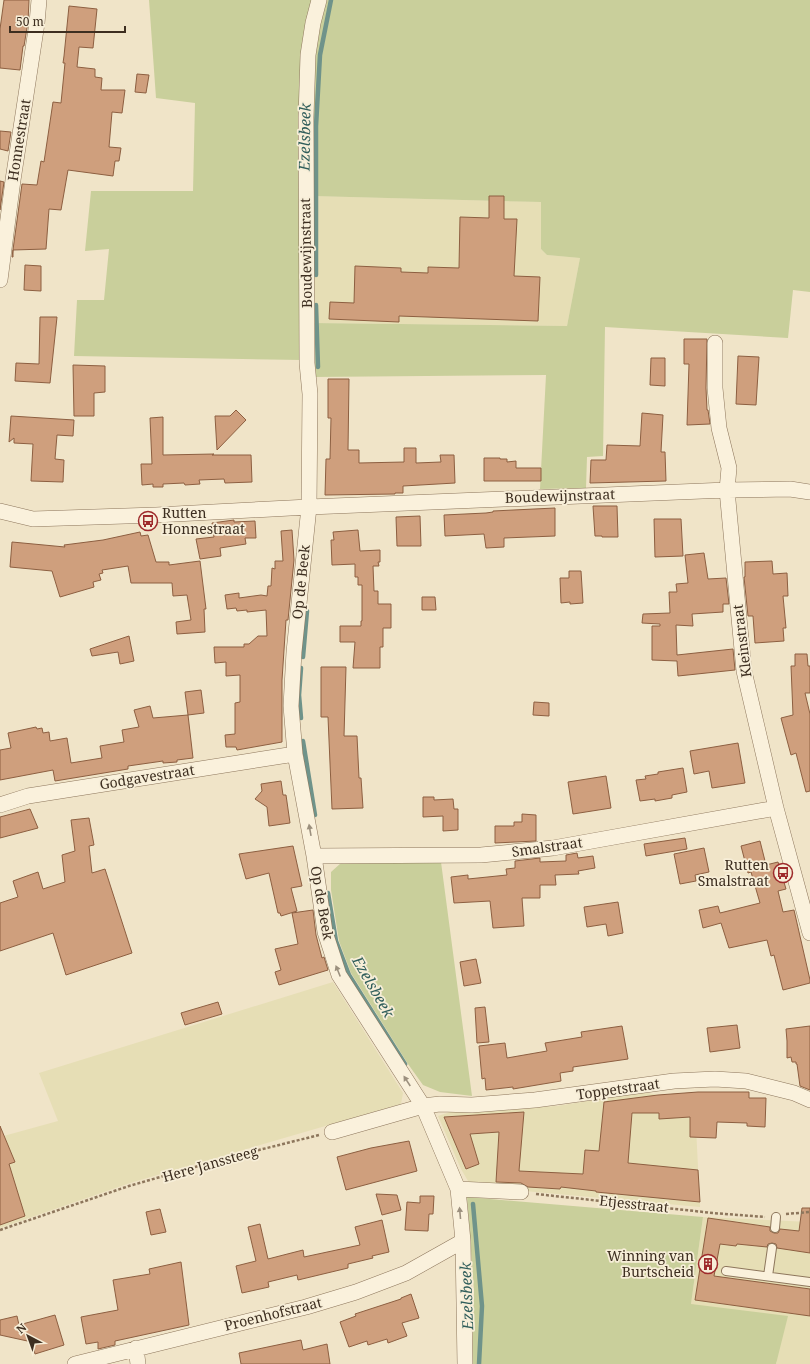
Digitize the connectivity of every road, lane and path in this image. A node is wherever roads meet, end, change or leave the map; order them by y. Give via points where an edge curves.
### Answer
1 (39, 0) edge
2 (319, 0) edge
3 (0, 280) edge
4 (715, 343) dead end
5 (727, 490) junction
6 (810, 492) edge
7 (309, 507) junction
8 (0, 512) edge
9 (295, 754) junction
10 (0, 805) edge
11 (776, 808) junction
12 (314, 856) junction
13 (810, 933) edge
14 (810, 1100) edge
15 (423, 1106) junction
16 (332, 1132) joint
17 (458, 1189) junction
18 (521, 1192) joint
19 (810, 1212) edge
20 (776, 1217) junction
21 (775, 1228) dead end
22 (0, 1230) edge
23 (463, 1241) junction
24 (772, 1248) dead end
25 (726, 1271) dead end
26 (768, 1276) junction
27 (810, 1282) edge
28 (136, 1348) junction
29 (75, 1364) edge
30 (138, 1364) edge
31 (464, 1364) edge

1 - 3 street, Honnestraat
2 - 7 street, Boudewijnstraat via 308,55 306,117
4 - 5 street, Kleinstraat via 715,388 719,428 729,468
5 - 6 street, Boudewijnstraat via 790,489
5 - 7 street, Boudewijnstraat
5 - 11 street, Kleinstraat via 744,671
7 - 8 street, Boudewijnstraat via 33,519
7 - 9 street, Op de Beek via 294,652 291,706
9 - 10 street, Godgavestraat via 28,796
12 -> 9 street, Op de Beek
11 - 12 street, Smalstraat via 538,849 481,855
11 - 13 street, Kleinstraat
15 -> 12 street, Op de Beek via 339,975 325,932
14 - 15 street, Toppetstraat via 794,1092 746,1081 715,1079 674,1081 535,1100
15 - 16 street
15 - 17 street, Op de Beek
16 - 22 path, Here Janssteeg via 129,1186
17 - 18 street
23 -> 17 street, Op de Beek
18 - 20 path, Etjesstraat via 713,1213
19 - 20 path, Etjesstraat
20 - 21 lane
23 - 28 street, Proenhofstraat via 406,1273 356,1292 306,1307
23 - 31 street, Op de Beek
24 - 26 lane
25 - 26 lane
26 - 27 lane
28 - 29 street, Proenhofstraat
28 - 30 street

